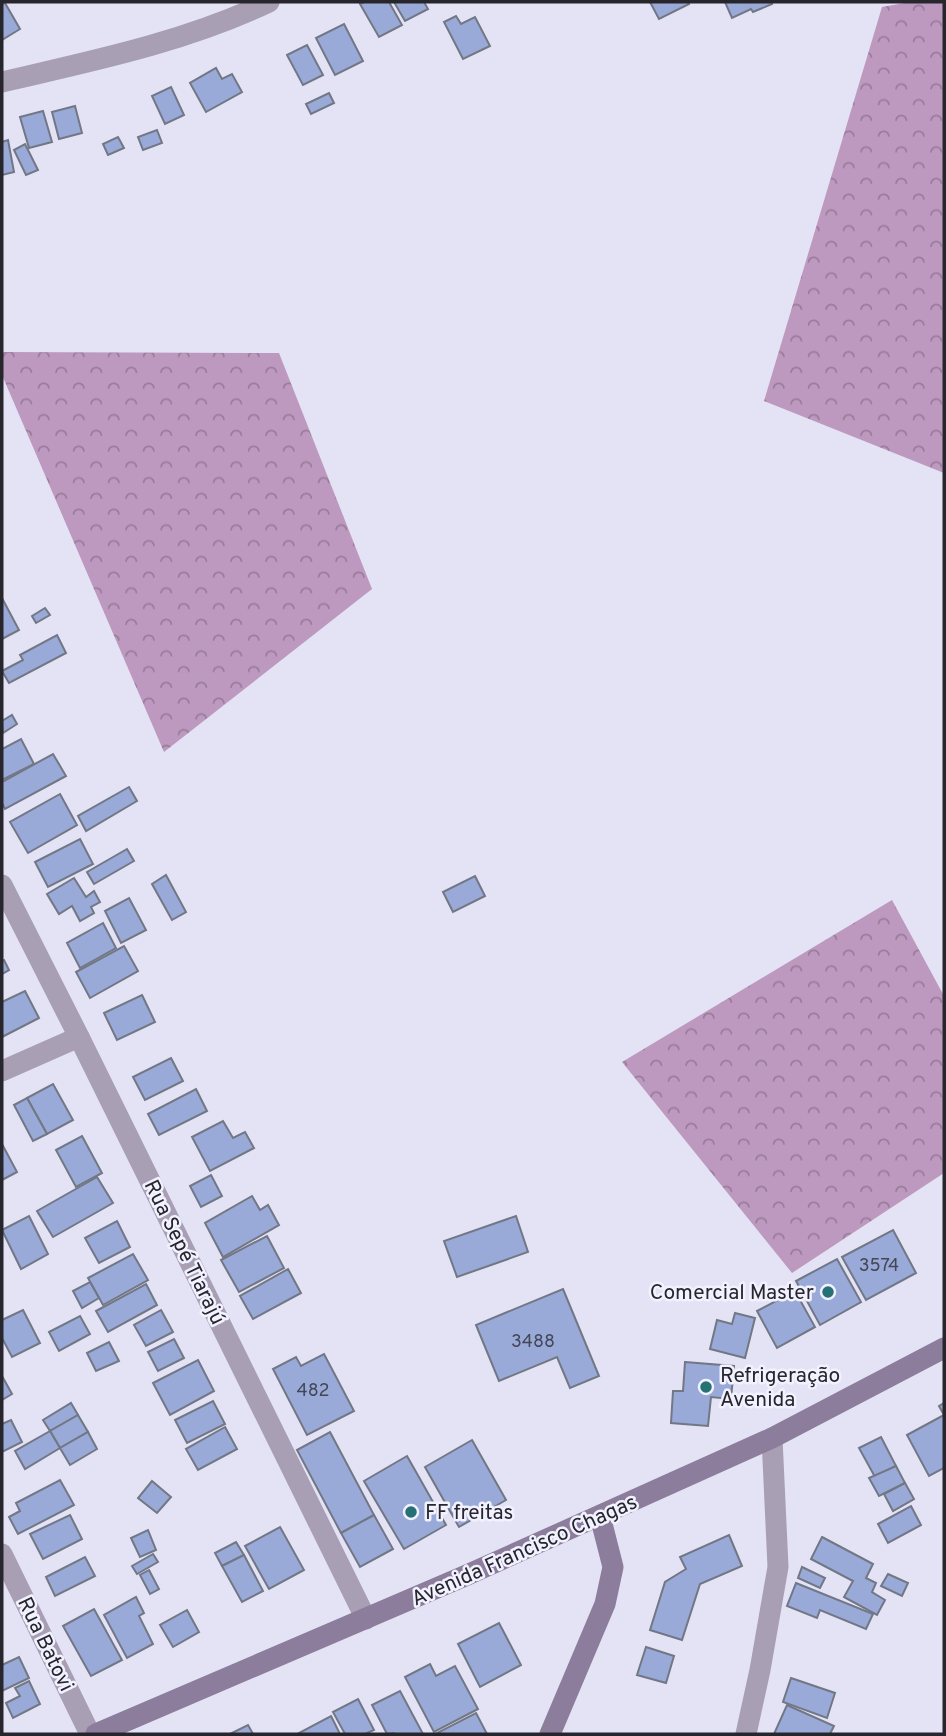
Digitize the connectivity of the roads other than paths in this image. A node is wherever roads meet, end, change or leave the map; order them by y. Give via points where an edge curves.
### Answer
1 (269, 2) edge
2 (2, 82) edge
3 (2, 884) edge
4 (79, 1037) junction
5 (2, 1071) edge
6 (944, 1348) edge
7 (772, 1438) junction
8 (600, 1516) junction
9 (2, 1554) edge
10 (366, 1619) junction
11 (90, 1734) edge
12 (96, 1734) edge
13 (550, 1734) edge
14 (746, 1734) edge

1 - 2 street via 144,48
3 - 4 street, Rua Sepé Tiarajú
4 - 5 street
4 - 10 street, Rua Sepé Tiarajú
6 - 7 street, Avenida Francisco Chagas
7 - 8 street, Avenida Francisco Chagas
7 - 14 street via 778,1567
8 - 10 street, Avenida Francisco Chagas
8 - 13 street via 613,1567 605,1604
9 - 11 street, Rua Batovi
10 - 12 street, Avenida Francisco Chagas

